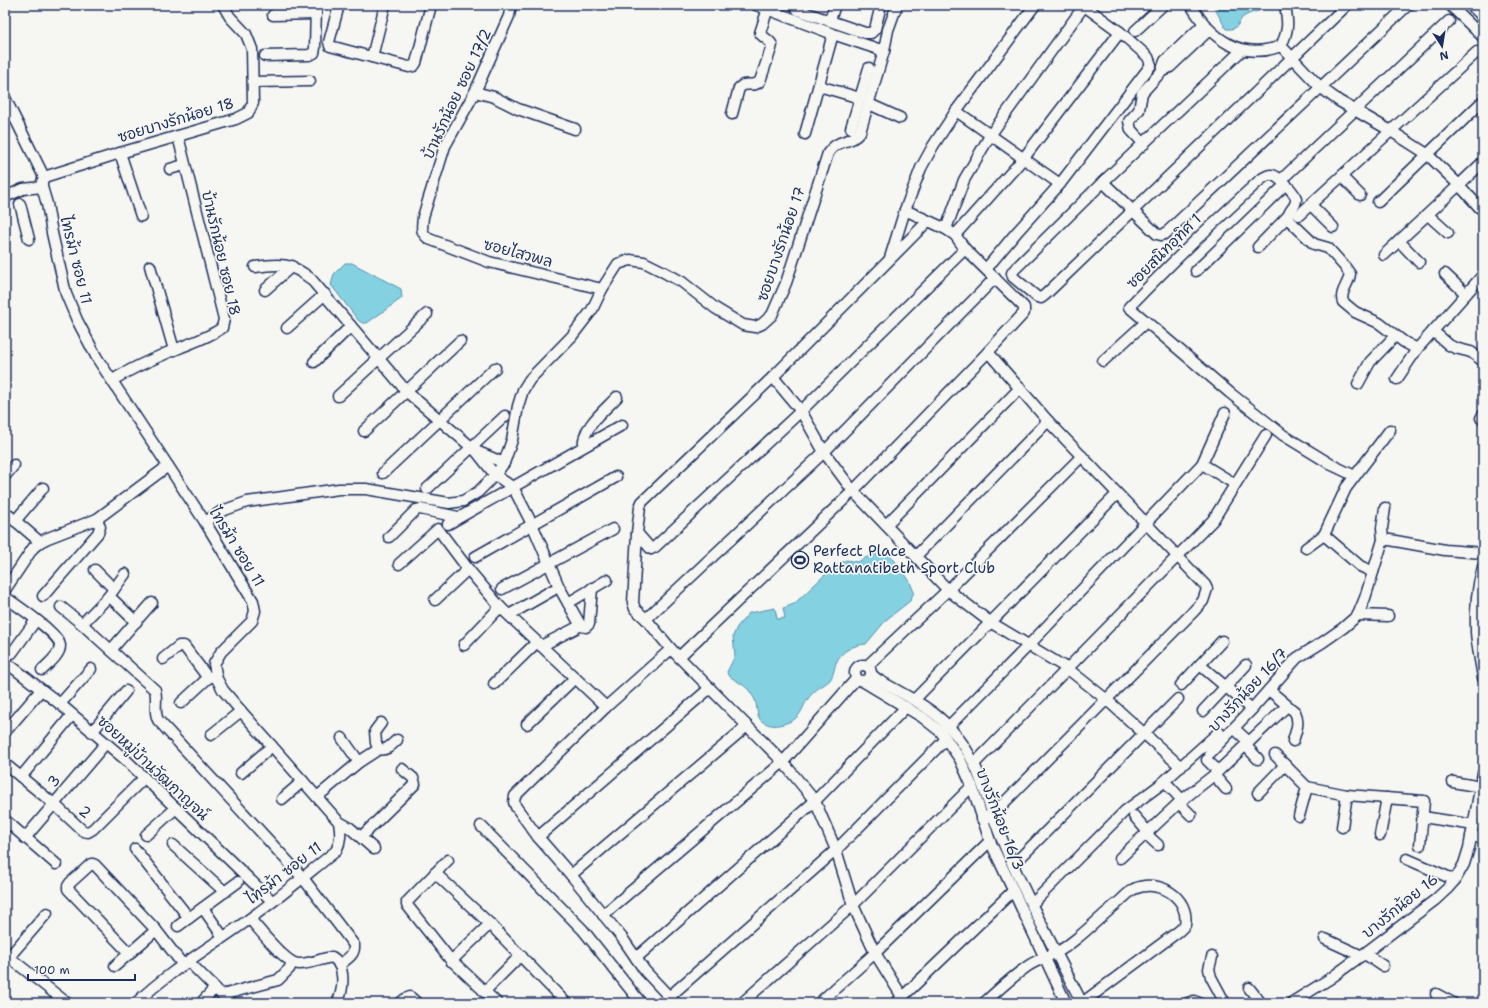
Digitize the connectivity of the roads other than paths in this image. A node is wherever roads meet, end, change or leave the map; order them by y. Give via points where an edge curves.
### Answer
1 (223, 5) edge
2 (339, 5) edge
3 (385, 5) edge
4 (431, 5) edge
5 (511, 5) edge
6 (756, 5) edge
7 (794, 5) edge
8 (835, 5) edge
9 (881, 5) edge
10 (897, 5) edge
11 (1035, 5) edge
12 (1084, 5) edge
13 (1163, 5) edge
14 (1191, 5) edge
15 (1285, 5) edge
16 (1347, 5) edge
17 (1408, 5) edge
18 (1450, 5) edge
19 (1471, 5) edge
20 (768, 7) edge
21 (316, 10) edge
22 (273, 15) dead end
23 (1483, 17) edge
24 (830, 20) junction
25 (1449, 21) dead end
26 (1207, 27) junction
27 (1135, 31) dead end
28 (1120, 32) junction
29 (833, 34) junction
30 (1483, 37) edge
31 (1281, 46) junction
32 (1242, 50) junction
33 (884, 51) junction
34 (1477, 52) dead end
35 (265, 56) dead end
36 (372, 57) junction
37 (1292, 58) junction
38 (869, 68) dead end
39 (310, 81) dead end
40 (253, 82) junction
41 (820, 86) junction
42 (1320, 87) junction
43 (475, 92) junction
44 (5, 98) edge
45 (865, 101) junction
46 (1483, 102) edge
47 (1355, 111) junction
48 (956, 112) junction
49 (732, 114) dead end
50 (900, 118) dead end
51 (575, 128) dead end
52 (851, 128) dead end
53 (1391, 131) junction
54 (805, 134) dead end
55 (990, 134) junction
56 (178, 136) junction
57 (1144, 144) junction
58 (120, 153) junction
59 (1427, 154) junction
60 (1023, 159) junction
61 (1483, 162) edge
62 (184, 165) junction
63 (170, 169) dead end
64 (1342, 177) junction
65 (43, 182) junction
66 (1103, 182) junction
67 (1283, 182) junction
68 (1060, 184) junction
69 (1459, 185) junction
70 (1360, 195) dead end
71 (5, 197) edge
72 (1378, 202) dead end
73 (20, 204) dead end
74 (1311, 205) junction
75 (1480, 208) dead end
76 (905, 210) junction
77 (1132, 211) junction
78 (1299, 215) dead end
79 (1428, 215) junction
80 (141, 216) dead end
81 (1287, 217) junction
82 (928, 221) junction
83 (1333, 227) dead end
84 (946, 229) junction
85 (1448, 233) dead end
86 (955, 235) junction
87 (29, 239) dead end
88 (429, 239) joint
89 (1399, 241) junction
90 (1258, 247) dead end
91 (966, 249) junction
92 (1384, 255) dead end
93 (890, 259) junction
94 (1419, 262) dead end
95 (150, 266) dead end
96 (292, 266) junction
97 (255, 267) dead end
98 (986, 269) junction
99 (1196, 271) dead end
100 (1445, 274) dead end
101 (1483, 275) edge
102 (995, 278) junction
103 (265, 290) dead end
104 (602, 290) junction
105 (325, 294) junction
106 (1466, 294) junction
107 (427, 314) dead end
108 (1146, 322) junction
109 (351, 326) junction
110 (287, 328) dead end
111 (1433, 331) junction
112 (1395, 336) junction
113 (460, 342) dead end
114 (1416, 349) junction
115 (174, 350) junction
116 (988, 352) junction
117 (377, 359) junction
118 (1103, 361) dead end
119 (1483, 361) edge
120 (314, 362) dead end
121 (495, 368) dead end
122 (773, 377) junction
123 (1397, 379) dead end
124 (113, 380) junction
125 (1358, 384) dead end
126 (1020, 388) junction
127 (407, 392) junction
128 (338, 396) dead end
129 (617, 397) dead end
130 (801, 411) junction
131 (1225, 413) dead end
132 (505, 416) dead end
133 (439, 421) junction
134 (1048, 421) junction
135 (622, 425) dead end
136 (1390, 430) dead end
137 (364, 431) dead end
138 (1266, 435) dead end
139 (584, 446) junction
140 (474, 450) junction
141 (824, 452) junction
142 (1082, 456) junction
143 (504, 463) junction
144 (1202, 464) junction
145 (14, 465) dead end
146 (168, 466) junction
147 (383, 473) dead end
148 (5, 476) edge
149 (496, 476) junction
150 (1355, 476) junction
151 (616, 477) dead end
152 (1235, 484) junction
153 (511, 486) junction
154 (43, 488) dead end
155 (427, 489) dead end
156 (853, 491) junction
157 (1117, 494) junction
158 (1385, 508) dead end
159 (8, 517) edge
160 (458, 517) junction
161 (97, 519) junction
162 (205, 522) junction
163 (448, 524) dead end
164 (532, 524) junction
165 (886, 524) junction
166 (1146, 524) junction
167 (613, 529) dead end
168 (637, 533) junction
169 (1324, 535) junction
170 (389, 537) dead end
171 (1384, 540) junction
172 (40, 542) junction
173 (1306, 548) dead end
174 (1483, 552) edge
175 (916, 556) junction
176 (1178, 556) junction
177 (475, 557) dead end
178 (548, 563) junction
179 (399, 564) dead end
180 (1483, 567) edge
181 (95, 570) dead end
182 (468, 570) junction
183 (1373, 572) junction
184 (126, 574) dead end
185 (607, 580) dead end
186 (592, 588) junction
187 (502, 589) dead end
188 (5, 590) edge
189 (554, 590) dead end
190 (948, 590) junction
191 (112, 592) junction
192 (43, 596) dead end
193 (5, 597) edge
194 (435, 600) dead end
195 (152, 603) dead end
196 (568, 603) junction
197 (61, 607) dead end
198 (500, 607) junction
199 (509, 615) junction
200 (1358, 615) junction
201 (1388, 616) dead end
202 (646, 619) junction
203 (36, 620) junction
204 (136, 622) junction
205 (990, 622) junction
206 (82, 624) junction
207 (576, 628) dead end
208 (1222, 641) dead end
209 (539, 644) junction
210 (464, 645) dead end
211 (1029, 645) junction
212 (671, 649) junction
213 (111, 650) junction
214 (12, 653) dead end
215 (1481, 653) edge
216 (679, 656) junction
217 (163, 659) dead end
218 (1200, 665) junction
219 (1246, 665) dead end
220 (7, 666) edge
221 (91, 669) dead end
222 (1068, 669) junction
223 (42, 670) dead end
224 (869, 670) junction
225 (212, 676) junction
226 (575, 678) junction
227 (1483, 678) edge
228 (860, 680) junction
229 (494, 684) dead end
230 (1181, 685) dead end
231 (1225, 687) junction
232 (710, 688) junction
233 (41, 690) junction
234 (1269, 690) junction
235 (126, 691) dead end
236 (1178, 699) dead end
237 (914, 700) junction
238 (1107, 700) junction
239 (181, 703) dead end
240 (60, 704) junction
241 (1287, 706) junction
242 (606, 707) junction
243 (906, 707) junction
244 (1252, 710) junction
245 (241, 711) junction
246 (1203, 711) dead end
247 (72, 715) junction
248 (381, 723) dead end
249 (527, 724) dead end
250 (747, 726) junction
251 (949, 726) junction
252 (5, 732) edge
253 (92, 732) junction
254 (1218, 732) dead end
255 (1238, 732) dead end
256 (1145, 733) junction
257 (211, 735) dead end
258 (342, 738) dead end
259 (946, 739) junction
260 (397, 740) dead end
261 (1293, 741) dead end
262 (106, 743) junction
263 (1248, 744) junction
264 (272, 746) junction
265 (379, 749) junction
266 (1275, 755) dead end
267 (1258, 759) dead end
268 (359, 762) junction
269 (783, 762) junction
270 (975, 763) junction
271 (5, 764) edge
272 (1285, 766) junction
273 (1181, 767) junction
274 (402, 769) dead end
275 (241, 773) dead end
276 (1216, 773) junction
277 (1483, 773) edge
278 (21, 777) junction
279 (144, 778) junction
280 (303, 781) junction
281 (1453, 782) dead end
282 (972, 786) junction
283 (1169, 786) dead end
284 (1482, 786) edge
285 (1307, 787) junction
286 (1226, 789) dead end
287 (1258, 793) dead end
288 (1347, 795) junction
289 (317, 797) junction
290 (1386, 798) junction
291 (282, 799) dead end
292 (815, 801) junction
293 (1181, 802) junction
294 (54, 804) junction
295 (176, 808) junction
296 (993, 814) junction
297 (1191, 815) dead end
298 (1134, 816) dead end
299 (1299, 816) dead end
300 (1423, 817) junction
301 (982, 819) junction
302 (5, 820) edge
303 (339, 822) junction
304 (1474, 824) junction
305 (481, 826) dead end
306 (1342, 827) dead end
307 (1147, 833) junction
308 (1380, 834) dead end
309 (146, 835) dead end
310 (1471, 836) junction
311 (360, 837) junction
312 (25, 838) junction
313 (538, 838) junction
314 (1483, 838) edge
315 (990, 841) junction
316 (173, 845) dead end
317 (1158, 845) dead end
318 (1420, 845) dead end
319 (135, 849) dead end
320 (374, 849) dead end
321 (836, 850) junction
322 (1120, 858) dead end
323 (1407, 859) dead end
324 (448, 860) dead end
325 (56, 864) dead end
326 (1014, 864) junction
327 (436, 873) junction
328 (571, 875) junction
329 (303, 878) junction
330 (1456, 880) junction
331 (238, 882) dead end
332 (1013, 890) junction
333 (225, 892) junction
334 (272, 901) junction
335 (1032, 904) junction
336 (853, 906) junction
337 (203, 908) junction
338 (47, 913) dead end
339 (603, 916) junction
340 (189, 918) junction
341 (250, 919) junction
342 (490, 924) junction
343 (178, 926) dead end
344 (156, 930) junction
345 (223, 937) junction
346 (1324, 939) dead end
347 (1056, 952) junction
348 (875, 953) junction
349 (130, 954) junction
350 (521, 955) junction
351 (1363, 955) junction
352 (7, 956) edge
353 (1044, 957) junction
354 (1212, 957) dead end
355 (636, 958) junction
356 (451, 961) junction
357 (186, 963) junction
358 (292, 963) junction
359 (339, 965) junction
360 (115, 966) dead end
361 (1383, 966) dead end
362 (1248, 988) dead end
363 (218, 992) junction
364 (484, 992) junction
365 (1436, 994) dead end
366 (672, 1000) edge
367 (203, 1001) dead end
368 (902, 1001) edge
369 (67, 1003) edge
370 (136, 1003) edge
371 (230, 1003) edge
372 (338, 1003) edge
373 (400, 1003) edge
374 (417, 1003) edge
375 (497, 1003) edge
376 (566, 1003) edge
377 (641, 1003) edge
378 (742, 1003) edge
379 (819, 1003) edge
380 (984, 1003) edge
381 (1066, 1003) edge
382 (1082, 1003) edge
383 (1188, 1003) edge
384 (1199, 1003) edge
385 (1225, 1003) edge
386 (1261, 1003) edge
387 (1291, 1003) edge
388 (1453, 1003) edge

1 - 40 street, ซอยบางรักน้อย 18 via 230,18 246,34 252,49
2 - 36 street via 330,46
3 - 36 street
4 - 36 street via 414,66 409,67
5 - 43 street, บ้านรักน้อย ซอย 17/2 via 509,16
6 - 20 street
7 - 24 street via 798,10
8 - 24 street
9 - 24 street via 875,29 871,33
10 - 33 street, ซอยบางรักน้อย 17
11 - 48 street
12 - 28 street
12 - 55 street
13 - 27 street
14 - 26 street
15 - 31 street via 1288,28
16 - 37 street
17 - 42 street
18 - 30 street
19 - 23 street
20 - 29 street
20 - 49 street via 760,32 770,41 771,49 760,81 739,88
21 - 22 street
21 - 35 street via 314,53
25 - 47 street
26 - 32 street via 1226,42
26 - 57 street via 1142,93 1139,110 1129,121 1131,130
28 - 60 street
28 - 68 street via 1148,57 1150,65
29 - 33 street
29 - 41 street
31 - 32 street via 1258,52
31 - 37 street
32 - 57 street
33 - 45 street, ซอยบางรักน้อย 17
34 - 53 street
37 - 42 street
37 - 77 street
38 - 45 street
39 - 40 street
40 - 56 street, ซอยบางรักน้อย 18 via 253,103 248,113 236,120
41 - 45 street
41 - 54 street
42 - 47 street
42 - 77 street via 1166,234 1157,234
43 - 51 street
43 - 88 street, บ้านรักน้อย ซอย 17/2 via 445,146 423,218 422,229
44 - 65 street, ไทรม้า ซอย 11
45 - 50 street
45 - 52 street
45 - 104 street, ซอยบางรักน้อย 17 via 860,132 856,138 833,146 828,153 786,283 772,315 762,324 755,327 743,324 715,308 682,282 644,262 630,260 618,264
46 - 59 street
47 - 53 street
47 - 67 street
48 - 55 street
48 - 76 street via 921,168
53 - 59 street
53 - 64 street
55 - 60 street
55 - 84 street via 964,180
56 - 58 street, ซอยบางรักน้อย 18
56 - 62 street, บ้านรักน้อย ซอย 18
57 - 66 street
58 - 65 street, ซอยบางรักน้อย 18
58 - 80 street
59 - 69 street
59 - 72 street
60 - 68 street
60 - 86 street
61 - 69 street
62 - 63 street
62 - 115 street, บ้านรักน้อย ซอย 18 via 224,319 222,328 214,334
64 - 70 street
64 - 74 street
65 - 71 street, ซอยบางรักน้อย 18
65 - 124 street, ไทรม้า ซอย 11 via 66,294 97,358
66 - 77 street
66 - 77 street via 1014,270 1013,277 1041,298
67 - 81 street via 1296,196
67 - 99 street
67 - 108 street, ซอยสนิทอุทิศ 1 via 1272,175 1260,180 1180,254 1129,307
68 - 98 street
69 - 75 street
69 - 79 street
73 - 87 street
74 - 78 street
74 - 83 street
76 - 82 street
76 - 93 street
79 - 85 street
79 - 89 street
81 - 90 street
81 - 112 street via 1314,244 1328,248 1349,272 1350,276 1342,294 1343,302 1355,312 1379,323
82 - 84 street
82 - 93 street
84 - 86 street
86 - 91 street
88 - 104 street, ซอยไสวพล via 489,262
89 - 92 street
89 - 94 street
91 - 98 street
91 - 130 street
93 - 122 street
95 - 115 street
96 - 97 street via 276,264
96 - 103 street
96 - 105 street via 306,275
98 - 102 street
100 - 106 street
101 - 106 street
102 - 116 street via 1024,306 1024,313
102 - 141 street
104 - 143 street, ซอยบางรักน้อย 17 via 592,310 572,336 530,379 523,390
105 - 109 street
105 - 110 street
106 - 111 street
107 - 117 street
108 - 118 street
108 - 150 street, ซอยสนิทอุทิศ 1 via 1283,435
109 - 117 street
109 - 120 street
111 - 114 street
111 - 119 street via 1449,345 1470,352
112 - 114 street
112 - 125 street via 1370,362
113 - 127 street
114 - 123 street
115 - 124 street, บ้านรักน้อย ซอย 18
116 - 126 street
116 - 156 street
117 - 127 street
117 - 128 street
121 - 133 street
122 - 130 street
122 - 168 street via 642,502
124 - 146 street, ไทรม้า ซอย 11
126 - 134 street
126 - 165 street
127 - 133 street
127 - 137 street
129 - 139 street via 586,432
130 - 141 street
130 - 168 street via 655,548 651,549
131 - 144 street
132 - 140 street
133 - 140 street
133 - 147 street
134 - 142 street
134 - 175 street
135 - 139 street
136 - 150 street
138 - 152 street
139 - 153 street
140 - 143 street
140 - 149 street
140 - 155 street
141 - 156 street
141 - 202 street
142 - 157 street
142 - 190 street
143 - 149 street, ซอยบางรักน้อย 17
144 - 152 street
144 - 166 street
145 - 148 street
146 - 161 street
146 - 162 street, ไทรม้า ซอย 11
149 - 153 street
149 - 162 street, ซอยบางรักน้อย 17 via 478,492 463,500 449,503 366,489 339,489 247,502 222,511
150 - 169 street via 1346,488
151 - 164 street
152 - 176 street via 1213,520
153 - 160 street
153 - 164 street
154 - 159 street
156 - 165 street
156 - 216 street
157 - 166 street
157 - 205 street
158 - 171 street via 1382,528
159 - 172 street
160 - 163 street
160 - 170 street via 416,510
161 - 172 street
161 - 192 street via 100,527 98,533
162 - 225 street, ไทรม้า ซอย 11 via 253,601 254,611 252,621 220,652
164 - 177 street
164 - 178 street
165 - 175 street
166 - 176 street
166 - 211 street
167 - 178 street
168 - 202 street via 633,603
169 - 173 street
169 - 183 street via 1360,566
171 - 174 street via 1445,550
171 - 183 street, บางรักน้อย 16/7
172 - 188 street via 33,548
175 - 190 street
176 - 222 street
176 - 238 street via 1205,585 1207,589 1203,601
178 - 187 street
178 - 196 street
179 - 182 street via 438,529
180 - 215 street via 1476,632
181 - 191 street
182 - 194 street
182 - 198 street
183 - 200 street, บางรักน้อย 16/7
184 - 191 street
185 - 186 street
186 - 196 street
186 - 196 street via 589,624 586,627 581,626
189 - 199 street
190 - 205 street
190 - 224 street
191 - 204 street
191 - 206 street
193 - 203 street
195 - 204 street
197 - 206 street
198 - 199 street
198 - 210 street
199 - 209 street
200 - 201 street
200 - 234 street, บางรักน้อย 16/7 via 1324,642 1300,655
202 - 212 street
203 - 214 street
203 - 223 street via 53,634 60,646 57,654
204 - 213 street
205 - 211 street
205 - 237 street
206 - 213 street
207 - 209 street
208 - 218 street
209 - 226 street
209 - 229 street
211 - 222 street
211 - 251 street
212 - 216 street
212 - 242 street
213 - 329 street via 155,690 155,715 158,720
215 - 227 street
216 - 232 street
217 - 225 street via 179,646 184,646
218 - 230 street
218 - 231 street
219 - 231 street
220 - 233 street, ซอยหมู่บ้านวัฒกาญจน์
221 - 240 street
222 - 238 street
222 - 270 street
224 - 228 street via 869,680
224 - 228 street via 862,665 856,669 854,673
224 - 237 street via 877,679
225 - 239 street
225 - 245 street
226 - 242 street
226 - 249 street
228 - 243 street, บางรักน้อย 16/3
228 - 269 street
231 - 244 street
231 - 246 street
232 - 250 street
232 - 313 street
233 - 240 street, ซอยหมู่บ้านวัฒกาญจน์
233 - 252 street
234 - 241 street
234 - 244 street, บางรักน้อย 16/7
235 - 253 street
236 - 256 street
237 - 251 street
238 - 256 street
238 - 296 street
240 - 247 street, ซอยหมู่บ้านวัฒกาญจน์
241 - 261 street via 1297,717 1298,724
241 - 263 street
242 - 313 street via 515,796 516,807
243 - 259 street, บางรักน้อย 16/3 via 922,716
243 - 292 street
244 - 276 street, บางรักน้อย 16/7 via 1209,757
245 - 257 street
245 - 264 street
247 - 253 street, ซอยหมู่บ้านวัฒกาญจน์
247 - 278 street
248 - 265 street via 375,731
250 - 269 street
250 - 328 street
251 - 270 street
253 - 262 street, ซอยหมู่บ้านวัฒกาญจน์
254 - 273 street
255 - 263 street
256 - 273 street
256 - 326 street
258 - 268 street
259 - 282 street, บางรักน้อย 16/3 via 960,759
259 - 321 street
260 - 265 street via 388,748
262 - 279 street, ซอยหมู่บ้านวัฒกาญจน์
262 - 294 street, 3
263 - 267 street
263 - 276 street
264 - 275 street
264 - 280 street
265 - 268 street
266 - 272 street
268 - 289 street
269 - 292 street
269 - 339 street
270 - 296 street
271 - 278 street, 2
272 - 285 street
272 - 287 street
273 - 335 street via 1124,811
274 - 311 street via 413,778 415,784
276 - 286 street
276 - 293 street
277 - 284 street, บางรักน้อย 16
278 - 294 street, 2
279 - 294 street, 2 via 88,832 83,831
279 - 295 street, ซอยหมู่บ้านวัฒกาญจน์
280 - 289 street
280 - 291 street
281 - 284 street
282 - 301 street, บางรักน้อย 16/3
282 - 336 street
283 - 293 street
284 - 304 street, บางรักน้อย 16
285 - 288 street
285 - 299 street
288 - 290 street
288 - 306 street
289 - 303 street
290 - 300 street via 1424,801
290 - 308 street
292 - 321 street
292 - 355 street
293 - 297 street
293 - 307 street
294 - 312 street, 3
295 - 309 street
295 - 334 street, ซอยหมู่บ้านวัฒกาญจน์
296 - 301 street
296 - 326 street
298 - 307 street
300 - 304 street
300 - 318 street
301 - 315 street, บางรักน้อย 16/3
302 - 312 street
303 - 311 street
303 - 329 street, ไทรม้า ซอย 11 via 341,835 336,851
304 - 310 street, บางรักน้อย 16
305 - 377 street via 583,930
307 - 317 street
307 - 322 street
310 - 314 street
310 - 330 street, บางรักน้อย 16 via 1470,848
311 - 320 street
312 - 325 street
313 - 328 street
315 - 332 street, บางรักน้อย 16/3
315 - 348 street
316 - 333 street
319 - 340 street
321 - 336 street
321 - 366 street
323 - 330 street
324 - 327 street
326 - 335 street
327 - 342 street
327 - 356 street via 407,905
328 - 339 street
329 - 334 street, ไทรม้า ซอย 11
329 - 359 street via 354,945 350,958
330 - 351 street, บางรักน้อย 16 via 1435,900
331 - 333 street
332 - 353 street, บางรักน้อย 16/3
332 - 368 street
333 - 337 street
334 - 341 street, ไทรม้า ซอย 11
335 - 347 street
336 - 348 street
336 - 378 street
337 - 340 street
337 - 345 street
338 - 352 street
339 - 355 street
340 - 343 street
341 - 345 street, ไทรม้า ซอย 11
341 - 358 street
342 - 350 street
342 - 356 street
344 - 349 street
344 - 349 street via 96,865 91,864 68,886 68,889
344 - 357 street
345 - 357 street, ไทรม้า ซอย 11
346 - 351 street
347 - 353 street
347 - 382 street
347 - 382 street via 1076,939 1134,890 1158,886 1180,900 1185,910 1185,925
348 - 368 street
348 - 379 street
349 - 360 street
350 - 364 street
350 - 376 street
351 - 361 street
351 - 387 street, บางรักน้อย 16
352 - 369 street
353 - 380 street via 1011,979
353 - 381 street, บางรักน้อย 16/3
354 - 385 street via 1210,973
355 - 366 street
356 - 364 street
357 - 363 street
357 - 370 street, ไทรม้า ซอย 11
358 - 359 street via 332,957
358 - 363 street via 278,980
359 - 372 street via 343,986
362 - 386 street
363 - 367 street
363 - 371 street
364 - 375 street
365 - 388 street
373 - 374 street via 410,997
383 - 384 street

